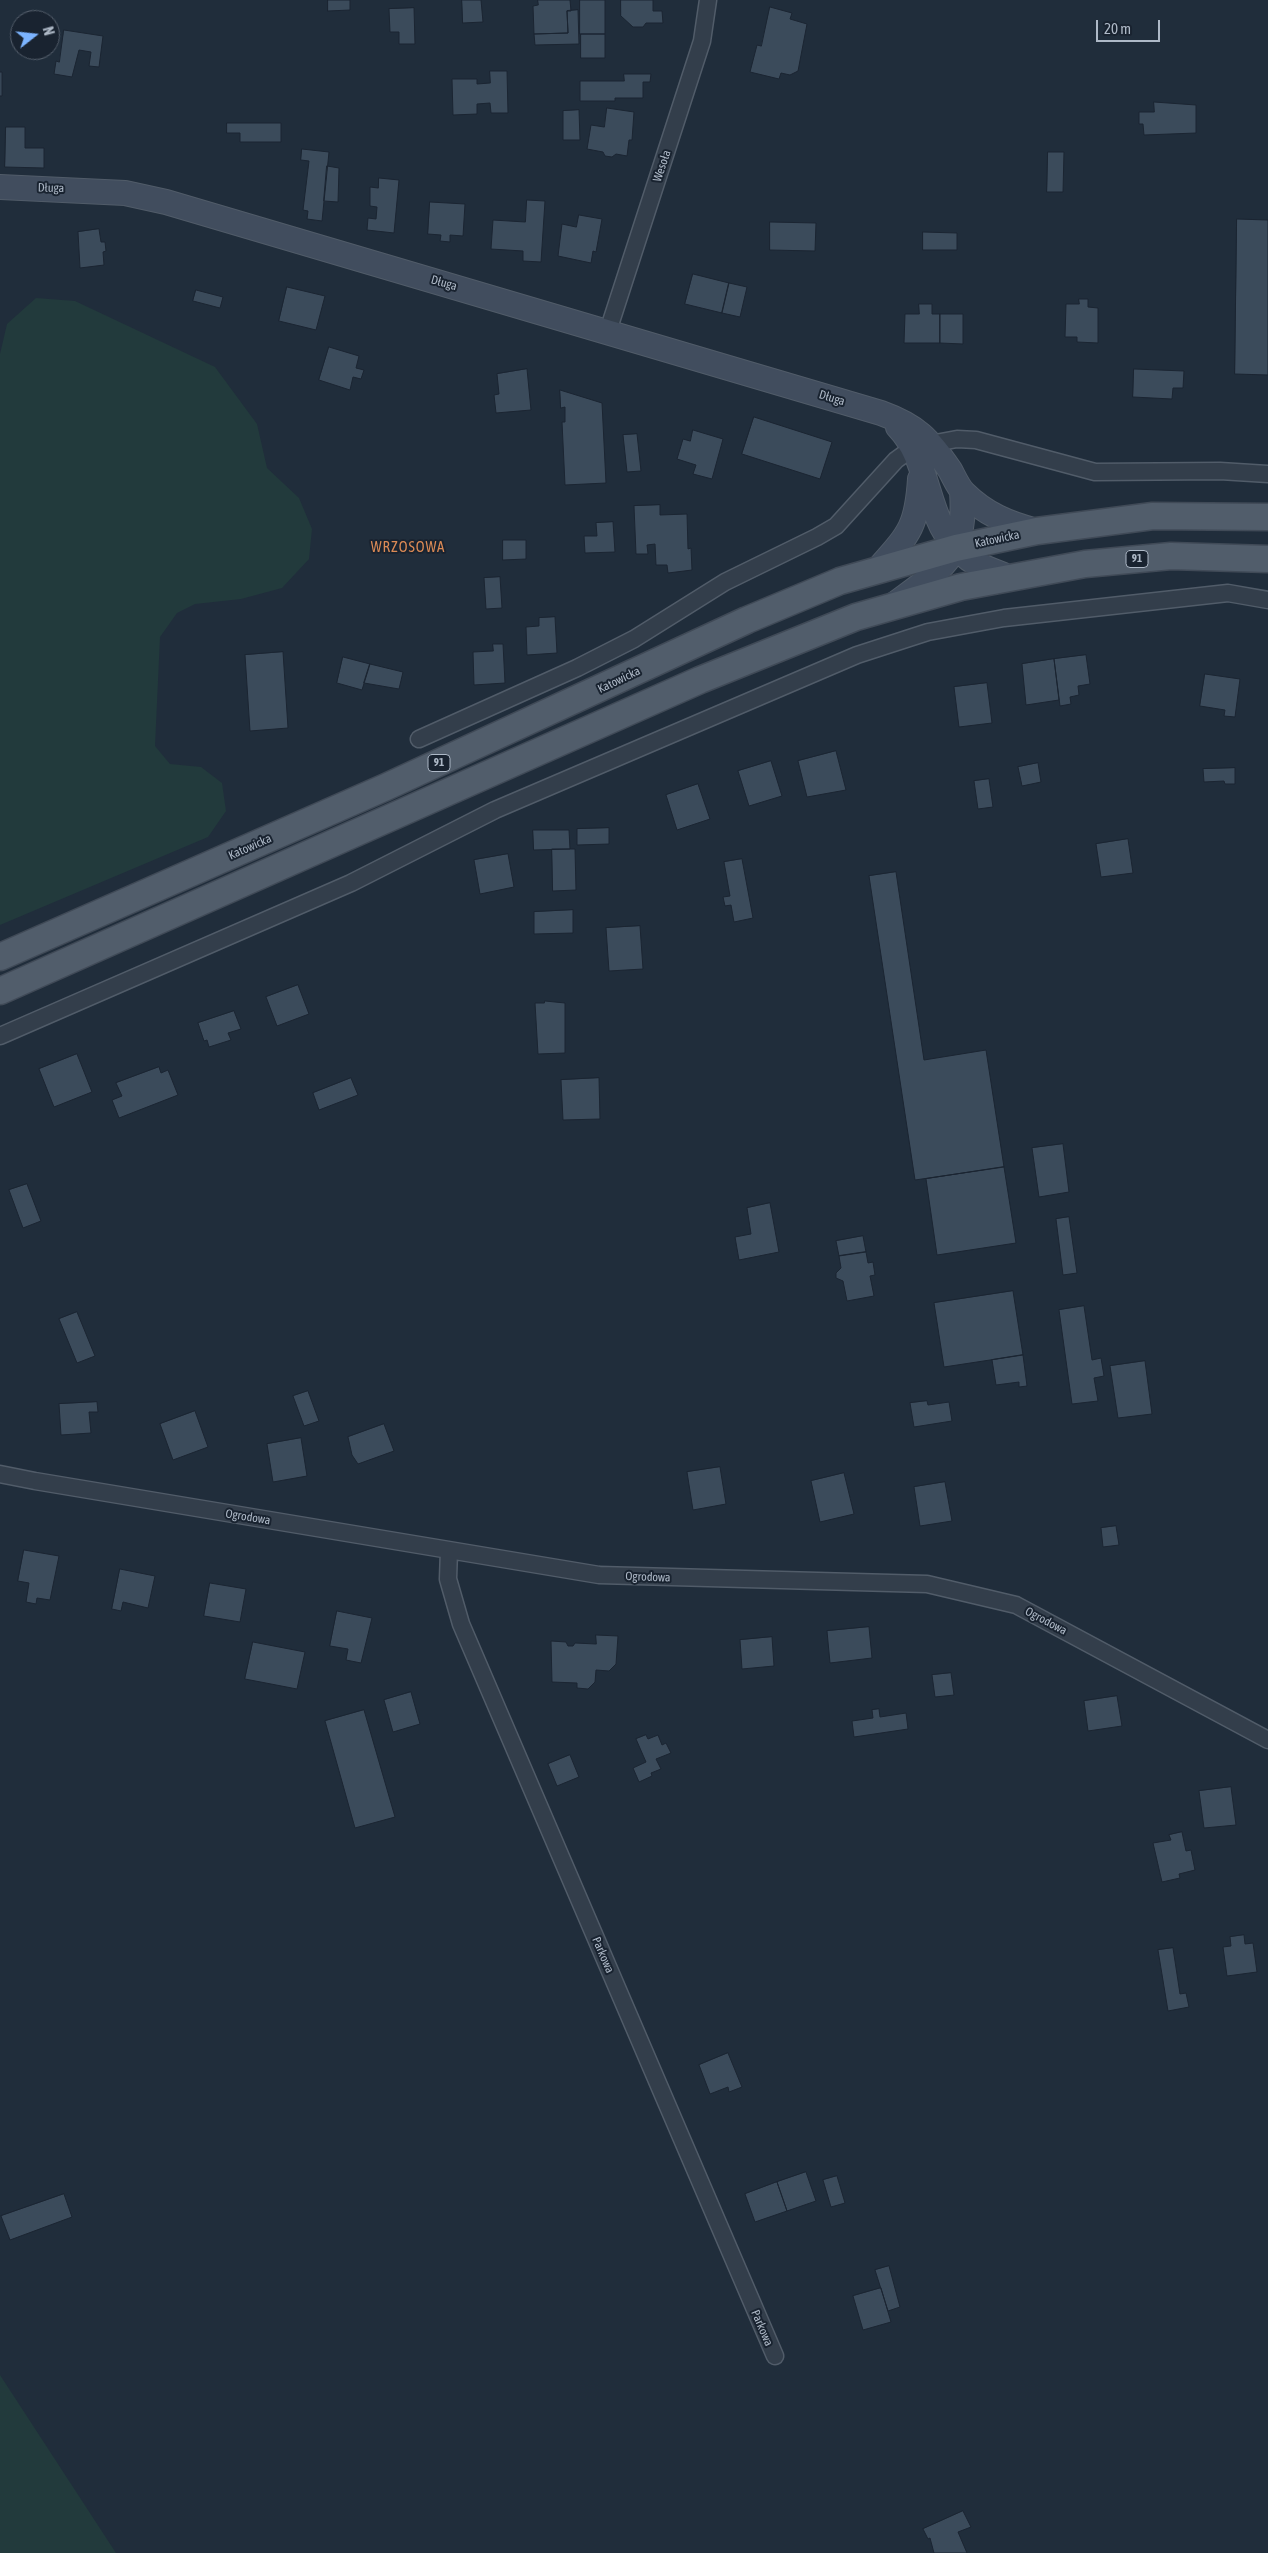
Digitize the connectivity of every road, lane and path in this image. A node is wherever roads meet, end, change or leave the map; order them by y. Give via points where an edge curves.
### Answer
1 (708, 0) edge
2 (0, 187) edge
3 (608, 331) junction
4 (922, 453) junction
5 (1268, 474) edge
6 (962, 492) junction
7 (1268, 517) edge
8 (1037, 531) junction
9 (956, 548) junction
10 (1268, 559) edge
11 (878, 568) junction
12 (1008, 577) junction
13 (1268, 600) edge
14 (894, 605) junction
15 (419, 739) dead end
16 (0, 958) edge
17 (0, 991) edge
18 (0, 1036) edge
19 (0, 1474) edge
20 (449, 1550) junction
21 (1268, 1740) edge
22 (775, 2356) dead end

1 - 3 street, Wesoła via 702,41
2 - 3 street, Długa via 125,192
3 - 4 street, Długa via 905,422
4 - 5 street via 957,440 976,440 1095,472
4 - 6 street, Długa
4 - 9 street via 939,524
4 - 11 street via 919,503 914,522 905,538
4 - 15 street via 896,460 836,526 817,537 724,582 626,644
6 - 8 street, Długa via 988,514
6 - 9 street via 963,524
7 - 8 main road, Katowicka / 91 via 1153,516
8 - 9 main road, Katowicka / 91
9 - 11 main road, Katowicka / 91
9 - 12 street via 970,560
9 - 14 street via 942,568
10 - 12 main road, 91 via 1171,556 1085,564
11 - 16 main road, Katowicka / 91 via 746,620 395,783
12 - 14 main road, 91
13 - 18 street via 1228,593 1004,618 928,632 857,654 495,810 351,883
14 - 17 main road, 91 via 810,634 700,680
19 - 20 street, Ogrodowa
20 - 21 street, Ogrodowa via 599,1575 927,1584 971,1594 1016,1605
20 - 22 street, Parkowa via 448,1579 461,1624

